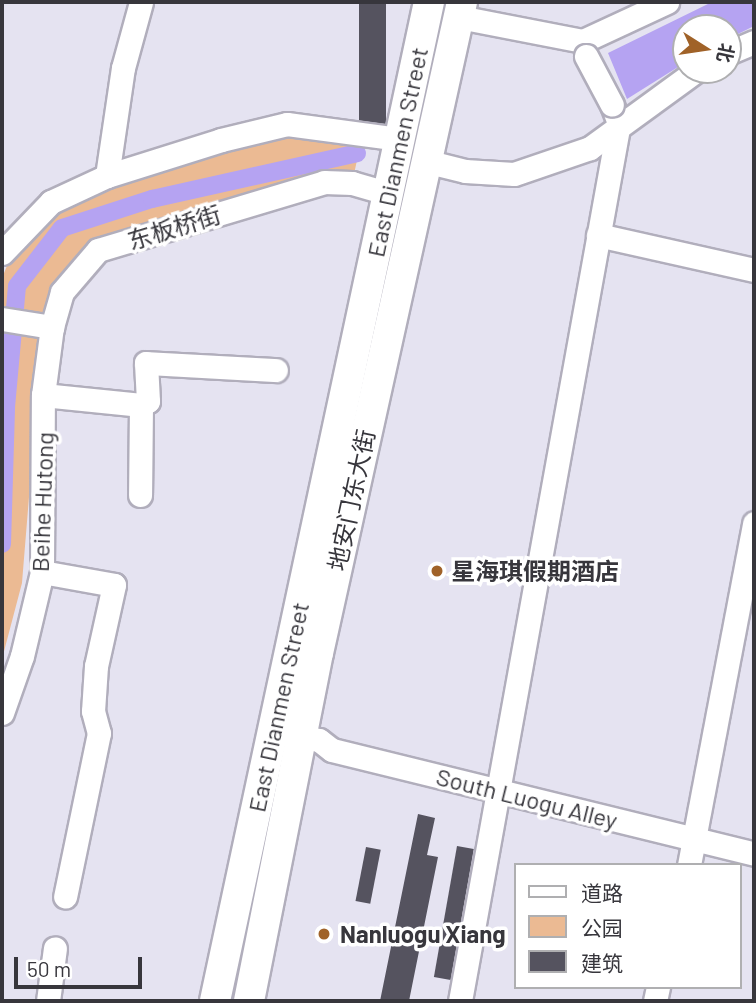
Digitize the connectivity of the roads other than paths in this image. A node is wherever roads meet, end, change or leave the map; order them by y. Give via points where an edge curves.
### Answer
1 (141, 2) edge
2 (429, 2) edge
3 (667, 2) edge
4 (461, 9) edge
5 (585, 48) junction
6 (672, 83) edge
7 (615, 114) junction
8 (400, 139) junction
9 (425, 162) junction
10 (107, 176) junction
11 (388, 193) junction
12 (598, 234) junction
13 (2, 253) edge
14 (754, 270) edge
15 (2, 319) edge
16 (52, 327) junction
17 (276, 370) dead end
18 (43, 395) junction
19 (141, 405) junction
20 (140, 495) dead end
21 (754, 523) edge
22 (42, 572) junction
23 (2, 713) edge
24 (303, 737) junction
25 (500, 790) junction
26 (695, 842) junction
27 (754, 854) edge
28 (690, 863) edge
29 (65, 897) dead end
30 (55, 948) dead end
31 (48, 1001) edge
32 (215, 1001) edge
33 (249, 1001) edge
34 (460, 1001) edge

1 - 10 street via 123,68
2 - 8 main road, East Dianmen Street
3 - 5 street
4 - 5 street
4 - 9 main road, 地安门东大街
5 - 7 street, bridge
6 - 7 street
7 - 9 street via 590,148 514,174
7 - 12 street
8 - 10 street via 287,124
8 - 11 main road, East Dianmen Street
9 - 24 main road, 地安门东大街
10 - 13 street via 51,202
11 - 16 street, 东板桥街 via 324,182 98,250 62,292
11 - 32 main road, East Dianmen Street
12 - 14 street
12 - 25 street
15 - 16 street
16 - 18 street, Beihe Hutong
17 - 19 street via 146,363 148,401
18 - 19 street
18 - 22 street, Beihe Hutong
19 - 20 street
21 - 26 street
22 - 23 street, Beihe Hutong via 22,656
22 - 29 street via 114,585 96,666 93,710 99,733
24 - 25 street, South Luogu Alley via 319,740 331,750
24 - 33 main road, 地安门东大街
25 - 26 street, South Luogu Alley
25 - 34 street
26 - 27 street, South Luogu Alley
26 - 28 street
30 - 31 street

